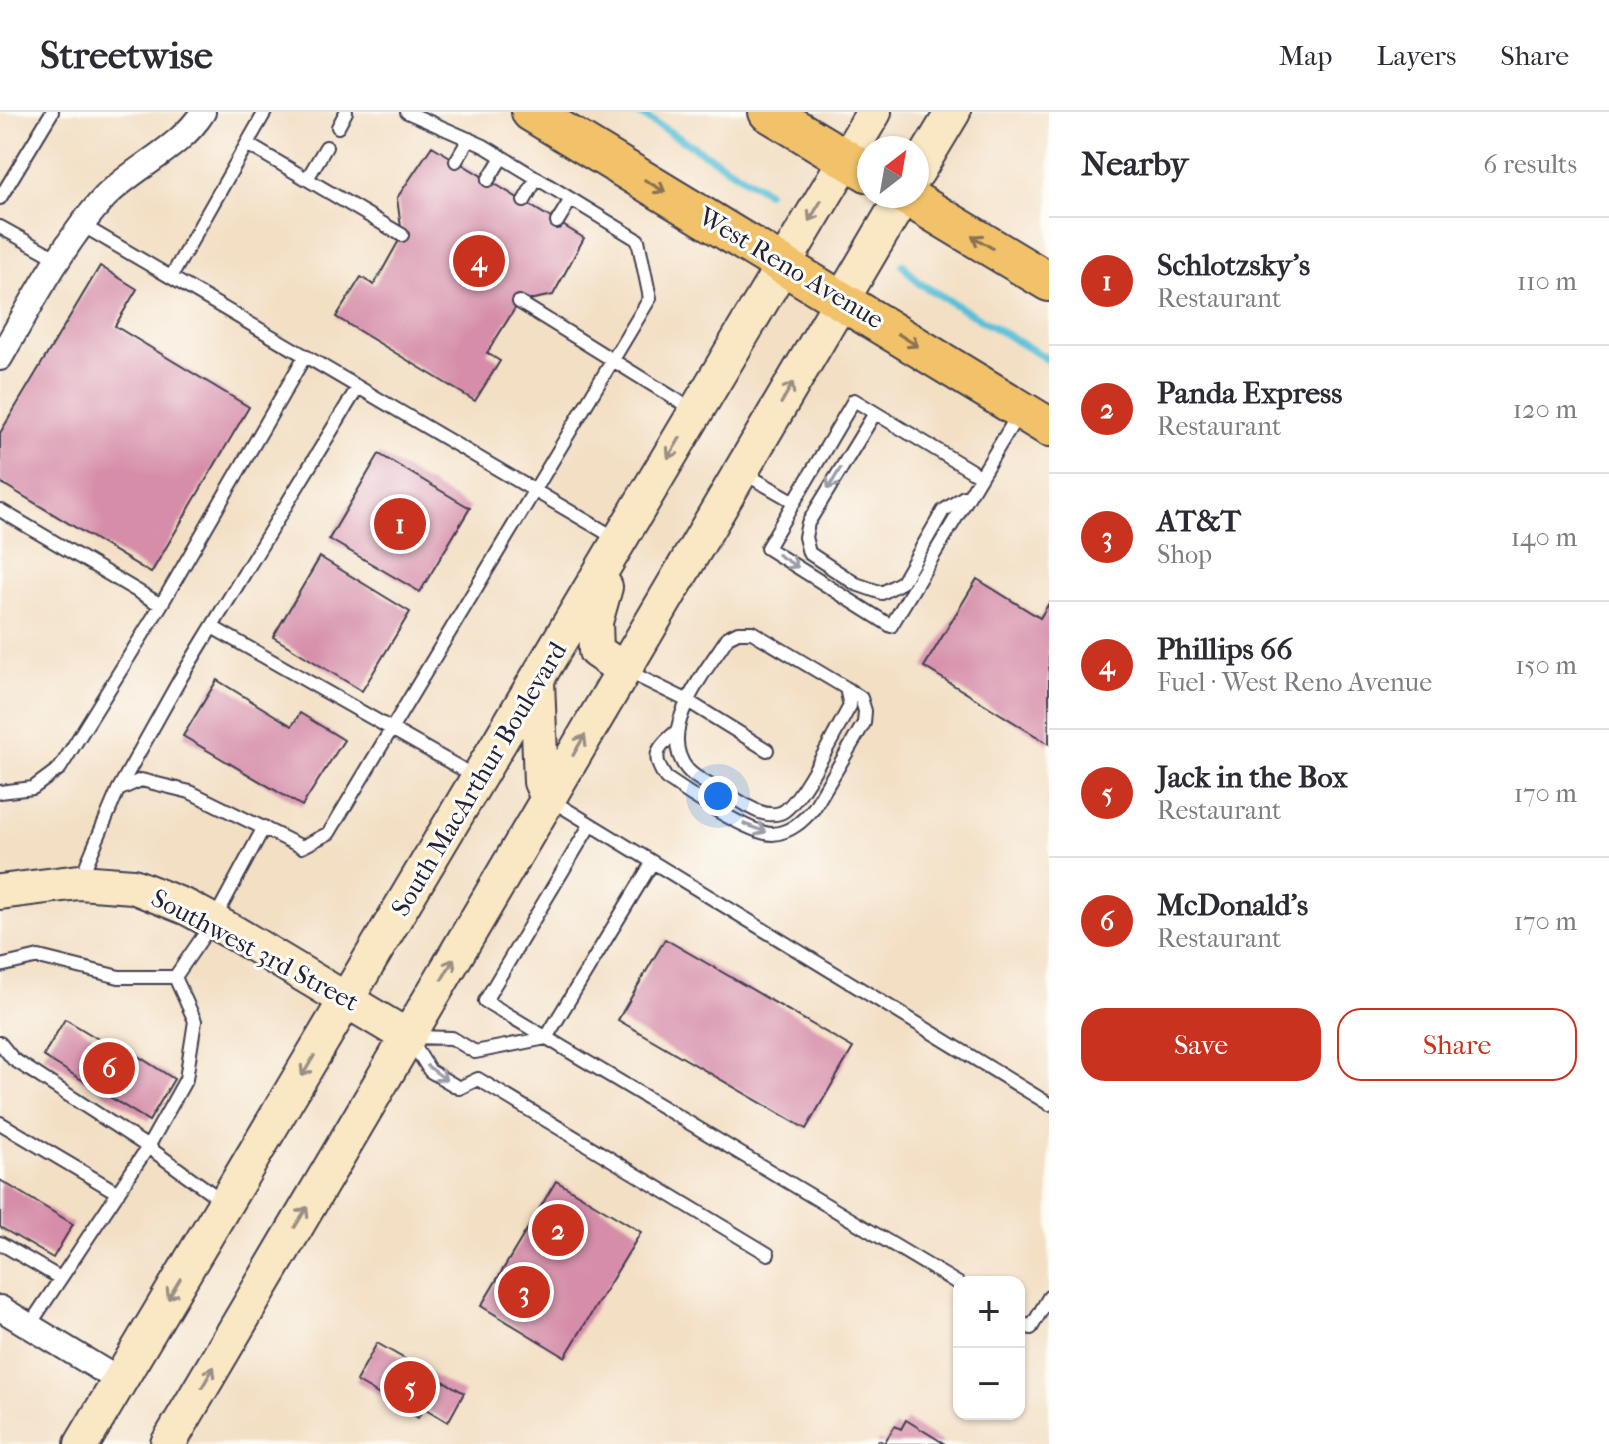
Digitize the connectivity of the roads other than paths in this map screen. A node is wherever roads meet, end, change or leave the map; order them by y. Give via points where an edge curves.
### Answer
1 (52, 112) edge
2 (203, 112) edge
3 (265, 112) edge
4 (346, 112) edge
5 (405, 112) edge
6 (531, 112) edge
7 (768, 112) edge
8 (874, 112) edge
9 (953, 112) edge
10 (338, 127) dead end
11 (867, 136) edge
12 (469, 139) junction
13 (247, 144) junction
14 (326, 147) dead end
15 (929, 152) edge
16 (502, 157) junction
17 (456, 161) dead end
18 (857, 165) edge
19 (857, 167) edge
20 (537, 178) junction
21 (307, 179) junction
22 (488, 180) dead end
23 (0, 198) edge
24 (571, 199) junction
25 (524, 201) dead end
26 (898, 208) edge
27 (925, 208) edge
28 (557, 222) dead end
29 (82, 225) junction
30 (0, 227) edge
31 (402, 235) dead end
32 (60, 260) junction
33 (783, 264) junction
34 (171, 277) junction
35 (1049, 282) edge
36 (841, 299) junction
37 (519, 302) dead end
38 (305, 356) junction
39 (0, 358) edge
40 (612, 361) junction
41 (358, 387) junction
42 (696, 411) junction
43 (875, 413) junction
44 (1035, 418) edge
45 (741, 471) junction
46 (980, 476) junction
47 (533, 490) junction
48 (968, 495) junction
49 (793, 501) junction
50 (0, 510) edge
51 (619, 541) junction
52 (161, 605) junction
53 (212, 627) junction
54 (624, 670) junction
55 (537, 680) junction
56 (846, 688) junction
57 (686, 700) junction
58 (390, 730) junction
59 (678, 730) junction
60 (767, 750) dead end
61 (478, 779) junction
62 (118, 790) junction
63 (0, 792) edge
64 (548, 798) junction
65 (590, 825) junction
66 (264, 827) junction
67 (652, 863) junction
68 (79, 882) junction
69 (0, 892) edge
70 (213, 922) junction
71 (0, 966) edge
72 (175, 977) junction
73 (348, 1000) junction
74 (408, 1037) junction
75 (546, 1038) junction
76 (0, 1043) edge
77 (475, 1052) junction
78 (478, 1079) junction
79 (1049, 1104) edge
80 (0, 1123) edge
81 (148, 1147) junction
82 (118, 1193) junction
83 (226, 1203) junction
84 (0, 1243) edge
85 (768, 1254) dead end
86 (60, 1278) junction
87 (953, 1280) edge
88 (1049, 1297) edge
89 (0, 1308) edge
90 (1025, 1324) edge
91 (29, 1326) junction
92 (120, 1381) junction
93 (82, 1444) edge
94 (168, 1444) edge

1 - 23 lane
2 - 29 street via 166,150 107,195
3 - 13 lane
4 - 10 lane
5 - 12 lane
6 -> 33 main road, West Reno Avenue
7 - 18 main road
8 - 11 main road, South MacArthur Boulevard
9 - 15 main road
12 - 16 lane
12 - 17 lane
13 - 21 lane
13 - 34 lane
14 - 21 lane
16 - 20 lane
16 - 22 lane
19 -> 33 main road, South MacArthur Boulevard
20 - 24 lane
20 - 25 lane
21 - 31 lane
24 - 28 lane
24 - 40 lane via 638,240 650,298
26 - 36 main road
35 -> 27 main road
29 - 32 street
29 - 34 lane
30 - 32 lane
32 - 39 street
33 - 36 main road, West Reno Avenue
33 - 42 main road, South MacArthur Boulevard
34 - 38 lane
36 -> 44 main road, West Reno Avenue
45 -> 36 main road
37 - 40 lane
38 - 41 lane
38 - 52 lane
40 - 42 lane
40 - 47 lane
41 - 47 lane
41 - 53 lane
42 -> 51 main road, South MacArthur Boulevard
43 - 46 lane
43 -> 48 lane via 808,523 809,553 856,584 882,593 902,582 943,511
43 - 49 lane via 854,400
44 - 46 lane
45 - 49 lane
45 - 54 main road
46 - 48 lane
47 - 51 lane
47 - 58 lane
49 -> 48 lane via 767,548 891,626
50 - 52 lane
51 - 54 main road via 593,639 596,651
51 - 55 main road, South MacArthur Boulevard
52 - 63 lane via 60,768 33,788
53 - 58 lane
53 - 62 lane
54 - 57 lane
64 -> 54 main road
55 - 61 main road, South MacArthur Boulevard
55 - 64 main road via 541,782
56 - 57 lane via 752,632 738,632 728,637
56 - 59 lane via 850,706 805,786 780,814 764,814 688,771 678,753
59 -> 56 lane via 657,755 666,778 754,830 789,830 814,808 864,723 861,698
57 - 59 lane
57 - 60 lane
58 - 61 lane
58 - 66 lane via 329,833 302,847
61 - 73 main road, South MacArthur Boulevard
62 - 66 lane via 141,780 190,792
62 - 68 lane
64 - 65 lane
74 -> 64 main road
65 - 67 lane
65 - 75 lane via 485,1001
66 - 70 lane
67 - 75 lane
67 - 79 lane
68 - 69 main road, Southwest 3rd Street
68 - 70 main road, Southwest 3rd Street via 133,886
70 - 72 lane
70 - 73 main road, Southwest 3rd Street
71 - 72 lane via 39,957 119,977
72 - 81 lane via 195,1021 186,1079
73 - 74 main road, Southwest 3rd Street
73 -> 83 main road, South MacArthur Boulevard
74 - 77 lane via 452,1038
74 -> 78 lane via 430,1071 459,1088
94 -> 74 main road
75 - 77 lane
75 - 87 lane
76 - 81 lane via 13,1059
77 - 78 lane
78 - 85 lane
80 - 82 lane
81 - 82 lane
81 - 83 lane
82 - 86 lane
83 -> 92 main road, South MacArthur Boulevard
84 - 86 lane
86 - 91 lane
88 - 90 lane via 1031,1328
89 - 91 street
91 - 92 street
92 - 93 main road, South MacArthur Boulevard

